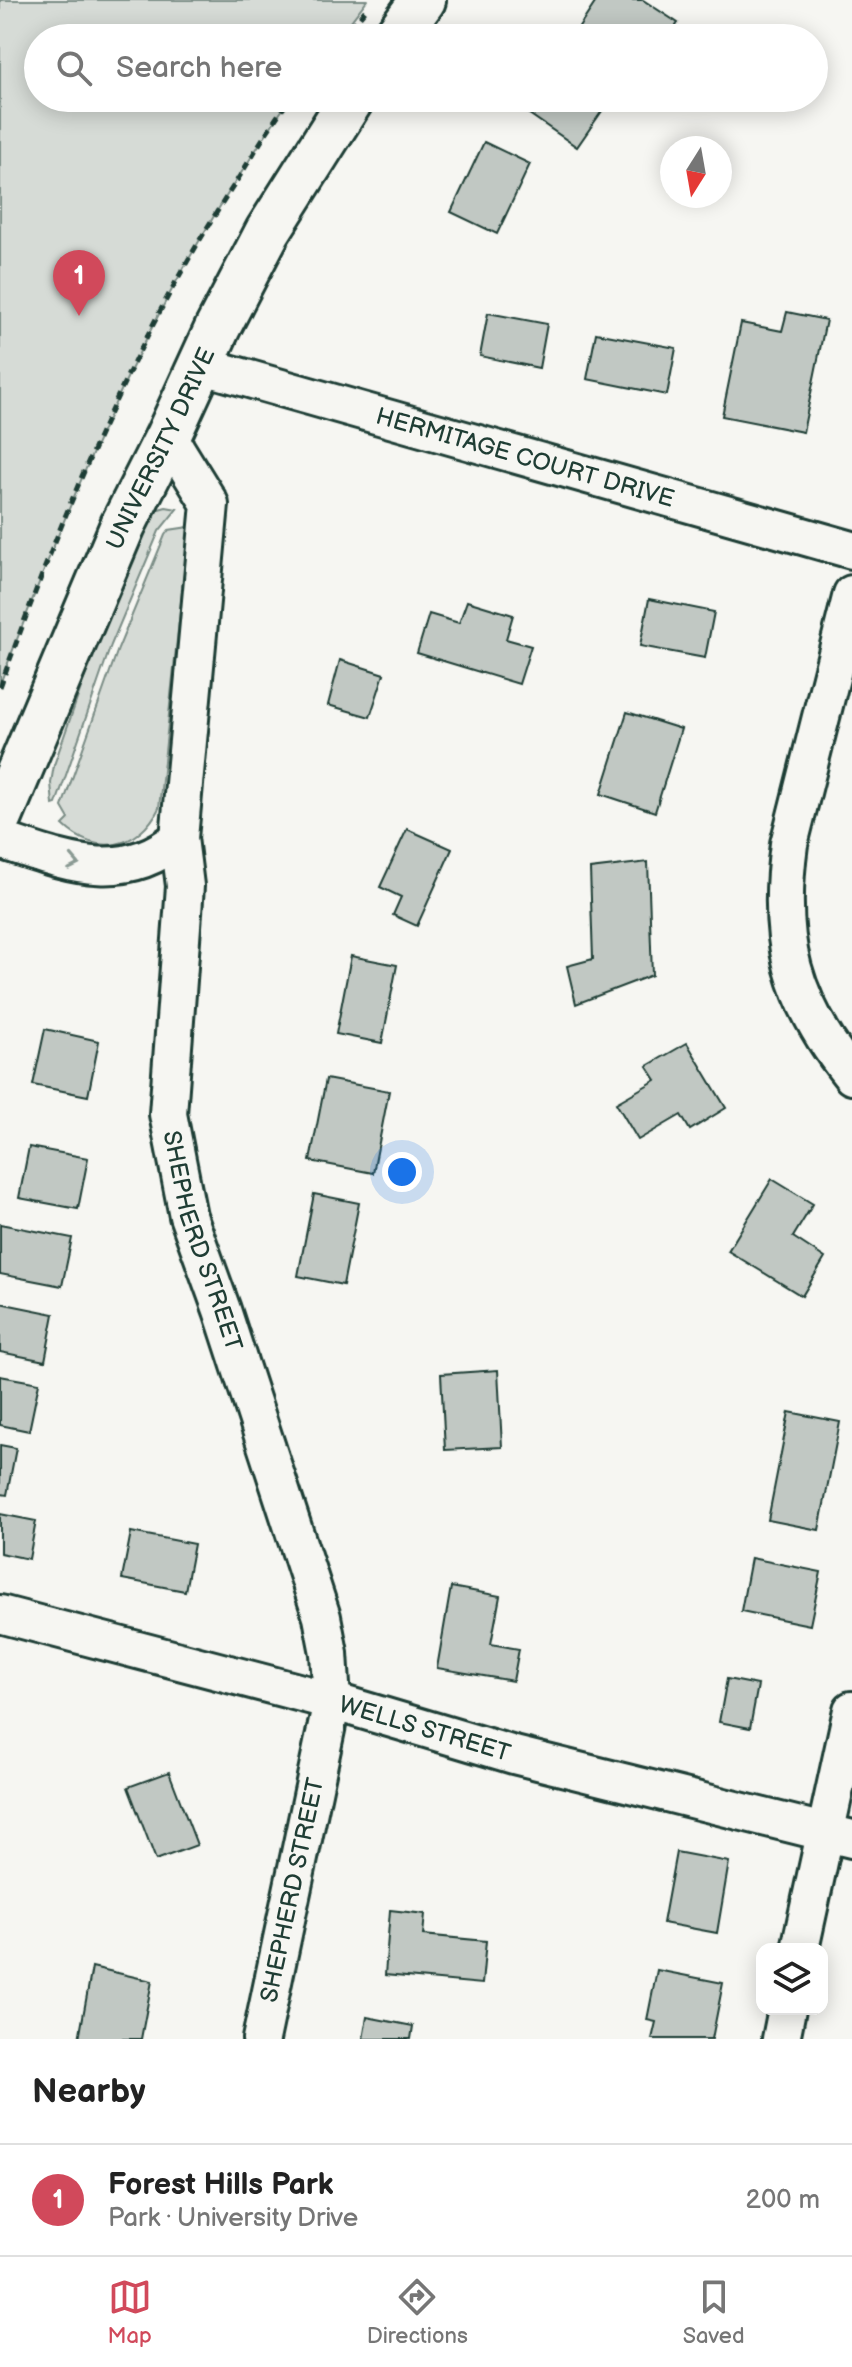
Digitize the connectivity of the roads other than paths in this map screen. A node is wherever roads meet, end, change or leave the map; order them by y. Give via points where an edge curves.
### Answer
1 (423, 0) edge
2 (405, 24) edge
3 (343, 112) edge
4 (200, 365) junction
5 (168, 436) junction
6 (852, 550) edge
7 (852, 594) edge
8 (0, 817) edge
9 (179, 838) junction
10 (0, 840) edge
11 (852, 1076) edge
12 (0, 1614) edge
13 (332, 1701) junction
14 (852, 1710) edge
15 (838, 1835) edge
16 (802, 1943) edge
17 (786, 2015) edge
18 (261, 2039) edge
19 (781, 2039) edge

1 - 2 main road
3 - 4 main road, UNIVERSITY DRIVE via 268,231
4 - 5 main road, UNIVERSITY DRIVE
4 - 6 street, HERMITAGE COURT DRIVE
5 - 8 main road, UNIVERSITY DRIVE via 123,525
5 - 9 street, SHEPHERD STREET via 210,504
7 - 11 street via 783,886 792,969 807,1009
10 -> 9 street via 93,866 139,861 162,853
9 - 13 street, SHEPHERD STREET via 185,886 168,1114 188,1216 322,1617
12 - 13 street, WELLS STREET
13 - 15 street, WELLS STREET via 514,1755
13 - 18 street, SHEPHERD STREET
14 - 15 street
15 - 16 street
17 - 19 street

